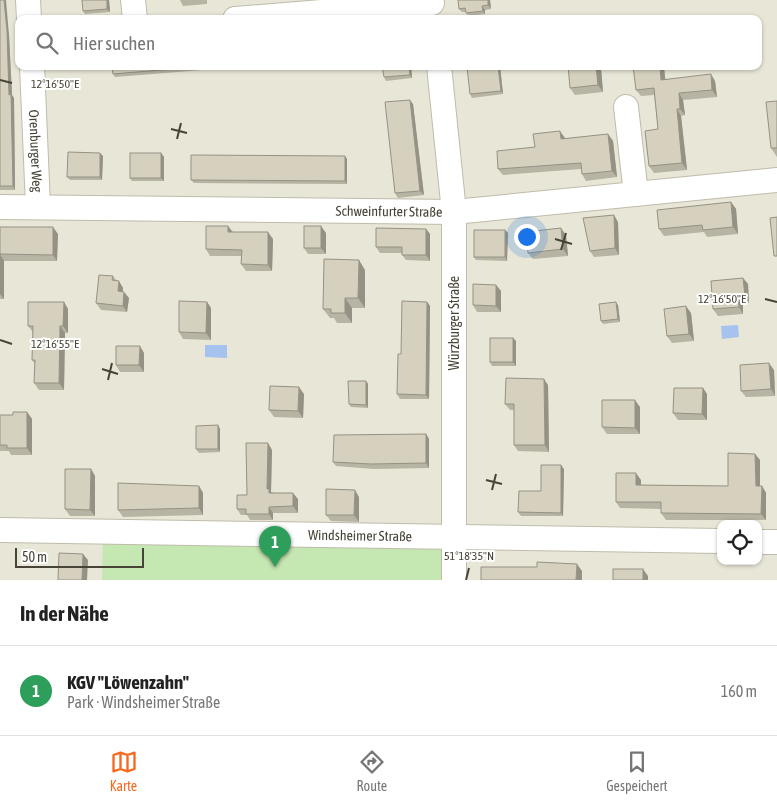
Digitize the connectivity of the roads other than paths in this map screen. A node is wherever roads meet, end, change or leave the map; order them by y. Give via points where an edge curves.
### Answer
1 (28, 0) edge
2 (133, 0) edge
3 (234, 0) edge
4 (338, 5) edge
5 (433, 7) edge
6 (29, 15) edge
7 (135, 15) edge
8 (235, 15) edge
9 (264, 15) edge
10 (32, 70) edge
11 (439, 70) edge
12 (626, 107) dead end
13 (777, 180) edge
14 (636, 194) junction
15 (38, 206) junction
16 (0, 207) edge
17 (454, 212) junction
18 (0, 530) edge
19 (455, 537) junction
20 (717, 541) edge
21 (762, 542) edge
22 (777, 542) edge
23 (454, 580) edge

1 - 6 street
2 - 7 street
3 - 8 street
4 - 5 street
4 - 9 street
10 - 15 street, Orenburger Weg
11 - 17 street, Würzburger Straße
12 - 14 street
13 - 14 street, Schweinfurter Straße
14 - 17 street, Schweinfurter Straße
15 - 16 street, Schweinfurter Straße
15 - 17 street, Schweinfurter Straße
17 - 19 street, Würzburger Straße
18 - 19 street, Windsheimer Straße
19 - 20 street, Windsheimer Straße
19 - 23 street, Würzburger Straße
21 - 22 street

